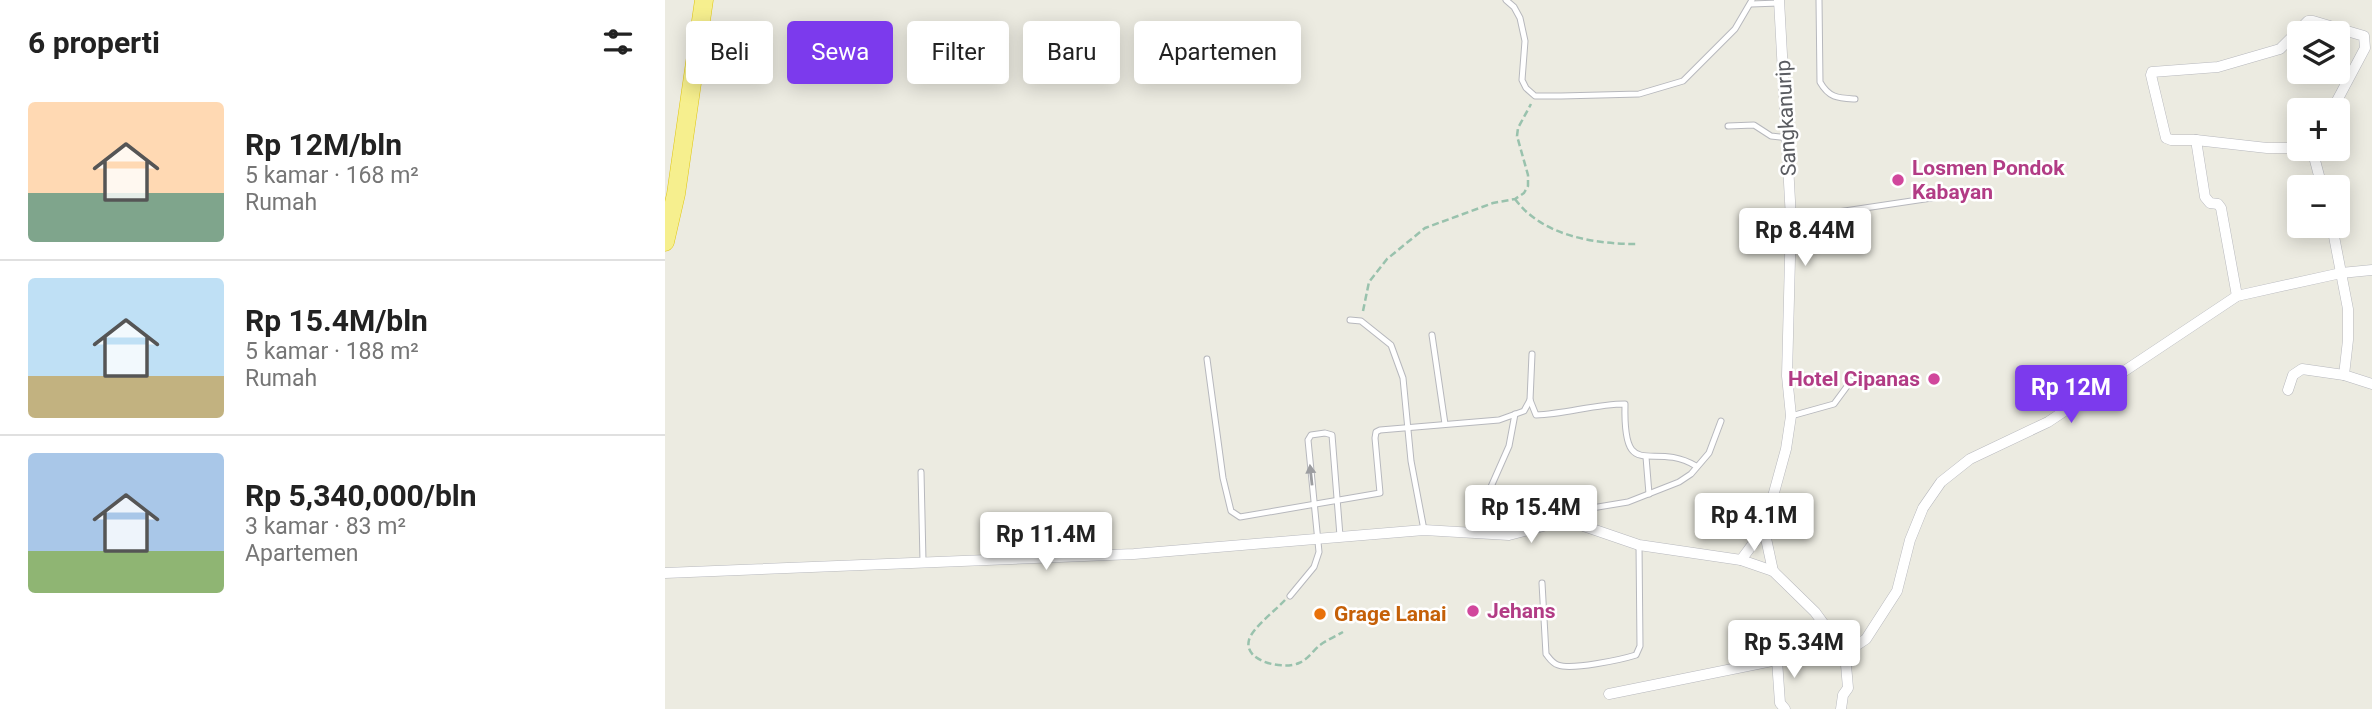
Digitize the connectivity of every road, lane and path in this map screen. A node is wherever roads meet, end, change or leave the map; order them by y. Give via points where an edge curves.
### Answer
1 (704, 0) edge
2 (1506, 0) edge
3 (1819, 0) edge
4 (1779, 1) edge
5 (1751, 2) edge
6 (1535, 96) junction
7 (2338, 98) edge
8 (1855, 99) dead end
9 (1728, 125) dead end
10 (1788, 138) junction
11 (2196, 140) junction
12 (2287, 148) edge
13 (670, 193) edge
14 (1945, 196) dead end
15 (1515, 199) junction
16 (1791, 219) junction
17 (666, 238) edge
18 (2334, 238) edge
19 (1637, 244) dead end
20 (2372, 270) edge
21 (2341, 272) junction
22 (2237, 296) junction
23 (1350, 320) dead end
24 (1361, 321) junction
25 (1432, 335) dead end
26 (1532, 354) dead end
27 (1207, 359) dead end
28 (2344, 375) junction
29 (1851, 381) dead end
30 (2372, 384) edge
31 (2288, 390) dead end
32 (1530, 400) junction
33 (1515, 414) junction
34 (1791, 416) junction
35 (1721, 421) dead end
36 (1445, 424) junction
37 (1408, 427) junction
38 (1646, 457) junction
39 (1696, 466) junction
40 (922, 472) dead end
41 (1649, 494) junction
42 (1338, 502) junction
43 (1314, 504) junction
44 (1566, 520) junction
45 (1764, 529) junction
46 (1424, 530) junction
47 (1471, 532) junction
48 (1341, 536) junction
49 (1316, 538) junction
50 (1639, 545) junction
51 (1741, 560) junction
52 (923, 561) junction
53 (1773, 572) junction
54 (665, 573) edge
55 (1542, 583) dead end
56 (1290, 596) joint
57 (1343, 632) dead end
58 (1845, 653) junction
59 (1777, 660) junction
60 (1609, 694) dead end
61 (1785, 709) edge
62 (1842, 709) edge

1 - 13 highway
2 - 6 lane via 1520,18 1525,41 1522,80
3 - 8 lane via 1820,82 1833,98
4 - 5 lane
4 - 10 street, Sangkanurip
5 - 6 lane via 1735,29 1683,81 1639,94
6 - 15 path via 1518,128 1528,186
7 - 11 street via 2365,48 2364,36 2308,22 2280,49 2218,67 2152,72 2166,138
9 - 10 lane via 1754,125 1771,136
10 - 16 street, Sangkanurip
11 - 12 street
11 - 22 street via 2205,197 2221,208
13 - 17 highway
14 - 16 lane
15 - 19 path via 1526,215 1585,241
15 - 24 path via 1425,228 1387,258 1369,282
16 - 34 street, Sangkanurip via 1787,376
18 - 21 street
20 - 21 street
21 - 22 street
21 - 28 street via 2348,309
22 - 58 street via 2048,422 1970,459 1941,482 1923,508 1910,540 1897,591 1866,639
23 - 24 lane
24 - 37 lane via 1391,345 1403,379
25 - 36 lane
26 - 32 lane
27 - 43 lane via 1231,511 1240,517
28 - 30 street
28 - 31 street via 2302,369 2293,375
29 - 34 lane via 1834,404
32 - 33 lane via 1524,411
32 - 38 lane via 1536,415 1625,404 1629,449
33 - 36 lane via 1499,420
33 - 47 lane via 1509,446
34 - 45 street, Sangkanurip
35 - 39 lane via 1709,453
36 - 37 lane
37 - 42 lane via 1376,432 1380,493
37 - 46 lane
38 - 39 lane via 1673,457
38 - 41 lane
39 - 41 lane via 1679,482
40 - 52 lane
41 - 44 lane via 1586,509
42 - 43 lane
43 -> 42 lane via 1308,440 1325,433 1332,435
42 - 48 lane
43 - 49 lane
44 - 47 street via 1509,535
44 - 50 street
45 - 51 street, Sangkanurip
45 - 53 street
46 - 47 street
46 - 48 street
48 - 49 street
49 - 52 street via 1135,554
49 - 56 lane via 1319,552 1314,568
50 - 51 street
50 - 55 lane via 1640,646 1636,655 1560,666 1551,662 1546,654
51 - 53 street
52 - 54 street
53 - 58 street via 1815,612
56 - 57 path via 1252,634 1248,643 1254,657 1271,664 1300,663
58 - 59 street
58 - 62 street via 1848,688
59 - 60 street
59 - 61 street via 1780,703

